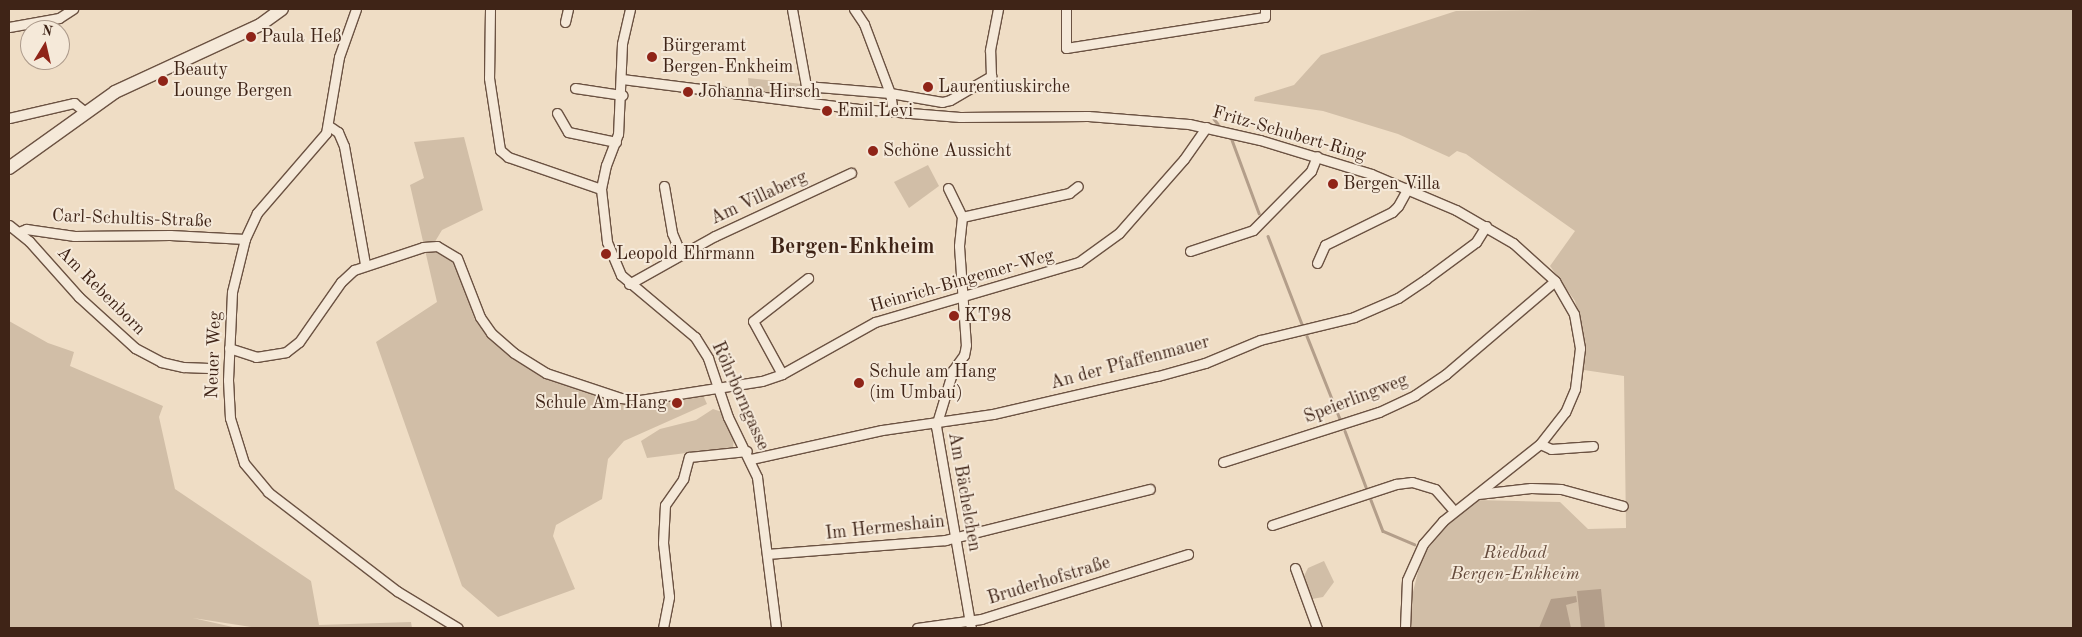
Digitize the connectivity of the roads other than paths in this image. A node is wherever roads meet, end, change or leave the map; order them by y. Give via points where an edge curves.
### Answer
1 (73, 9) edge
2 (282, 9) edge
3 (356, 9) edge
4 (490, 9) edge
5 (568, 9) edge
6 (630, 9) edge
7 (792, 9) edge
8 (854, 9) edge
9 (998, 9) edge
10 (1066, 9) edge
11 (1265, 9) edge
12 (565, 22) dead end
13 (9, 27) edge
14 (622, 79) junction
15 (806, 86) junction
16 (575, 88) dead end
17 (890, 93) junction
18 (622, 95) junction
19 (804, 102) junction
20 (85, 112) junction
21 (893, 112) junction
22 (557, 113) dead end
23 (9, 118) edge
24 (329, 126) junction
25 (1206, 127) junction
26 (616, 142) junction
27 (1317, 156) junction
28 (9, 168) edge
29 (851, 173) dead end
30 (664, 186) dead end
31 (1078, 186) dead end
32 (948, 188) dead end
33 (1408, 188) junction
34 (601, 189) junction
35 (962, 217) junction
36 (9, 225) edge
37 (1486, 226) junction
38 (19, 232) junction
39 (244, 238) junction
40 (1190, 251) dead end
41 (681, 254) junction
42 (1317, 263) dead end
43 (365, 264) junction
44 (808, 278) dead end
45 (1555, 281) junction
46 (629, 284) junction
47 (965, 296) junction
48 (229, 348) junction
49 (209, 368) dead end
50 (782, 374) junction
51 (719, 388) junction
52 (937, 422) junction
53 (1540, 444) junction
54 (1593, 446) dead end
55 (747, 451) junction
56 (751, 460) junction
57 (1223, 462) dead end
58 (1150, 489) dead end
59 (1476, 494) junction
60 (1623, 506) dead end
61 (1454, 511) junction
62 (1272, 525) dead end
63 (954, 537) junction
64 (768, 554) junction
65 (1188, 554) dead end
66 (1295, 568) dead end
67 (970, 625) edge
68 (458, 628) edge
69 (663, 628) edge
70 (776, 628) edge
71 (917, 628) edge
72 (1317, 628) edge
73 (1405, 628) edge

1 - 13 street via 58,18
2 - 20 main road via 268,21 115,92
3 - 24 street, Neuer Weg via 339,57
4 - 34 street via 489,78 500,150 508,157
5 - 12 street
6 - 14 street, Röhrborngasse via 622,44
7 - 15 street
8 - 17 street via 864,24
9 - 17 street via 990,50 991,76 942,102
10 - 11 street via 1066,48 1265,17
14 - 18 street, Röhrborngasse
14 - 19 street, Fritz-Schubert-Ring
15 - 17 street
15 - 19 street
16 - 18 street
17 - 21 street
18 - 26 street, Röhrborngasse
19 - 21 street, Fritz-Schubert-Ring
20 - 23 street via 74,103
20 - 28 main road
21 - 25 street, Fritz-Schubert-Ring via 1161,120
22 - 26 street via 568,132
24 - 39 street, Neuer Weg via 318,146 257,213
24 - 43 street via 338,132 344,146
25 - 27 street, Fritz-Schubert-Ring
25 - 47 street, Heinrich-Bingemer-Weg via 1184,158 1119,233 1096,252 1058,270
26 - 34 street, Röhrborngasse via 606,165
27 - 33 street, Fritz-Schubert-Ring
27 - 40 street via 1311,170 1253,230
29 - 41 street, Am Villaberg
30 - 41 street via 672,233
31 - 35 street via 1069,192
32 - 35 street
33 - 37 street, Fritz-Schubert-Ring
33 - 42 street via 1392,212 1325,245
34 - 46 street, Röhrborngasse via 607,242 616,266
35 - 47 street, Am Bächelchen via 959,246
36 - 38 street, Am Rebenborn
37 - 45 street, Fritz-Schubert-Ring via 1529,255
37 - 52 street, An der Pfaffenmauer via 1476,242 1426,280 1398,298 1354,317 1260,340 1172,373 993,414
38 - 39 street, Carl-Schultis-Straße via 26,229 74,236
38 - 49 street, Am Rebenborn via 79,297 135,348 161,362
39 - 48 street, Neuer Weg via 232,292
41 - 46 street, Am Villaberg
43 - 48 street, Heinrich-Bingemer-Weg via 348,274 299,342 286,352 256,357
43 - 51 street, Heinrich-Bingemer-Weg via 423,247 448,250 461,264 476,308 491,333 530,365 554,376 621,398 640,400
44 - 50 street via 754,321
45 - 53 street, Fritz-Schubert-Ring via 1576,322 1580,366 1568,406
45 - 57 street, Speierlingweg via 1446,374 1416,395 1379,412
46 - 51 street, Röhrborngasse via 695,337 708,358
47 - 50 street, Heinrich-Bingemer-Weg via 868,325
47 - 52 street, Am Bächelchen via 966,350 953,370
48 - 68 street, Neuer Weg via 230,418 240,455 254,477 268,492 397,591
50 - 51 street, Heinrich-Bingemer-Weg
51 - 55 street, Röhrborngasse via 728,417
52 - 56 street, An der Pfaffenmauer via 882,430
52 - 63 street, Am Bächelchen
53 - 54 street via 1551,449
53 - 59 street, Fritz-Schubert-Ring
55 - 56 street, Röhrborngasse
55 - 69 street via 689,457 683,479 664,507 663,543 668,597
56 - 64 street, Röhrborngasse via 761,495
58 - 63 street, Im Hermeshain
59 - 60 street via 1531,488 1561,489
59 - 61 street, Fritz-Schubert-Ring
61 - 62 street via 1435,489 1412,482 1396,484
61 - 73 street, Fritz-Schubert-Ring via 1430,535 1413,562 1405,591
63 - 64 street, Im Hermeshain
63 - 67 street, Am Bächelchen
64 - 70 street, Röhrborngasse
65 - 67 street, Bruderhofstraße
66 - 72 street
67 - 71 street, Bruderhofstraße

